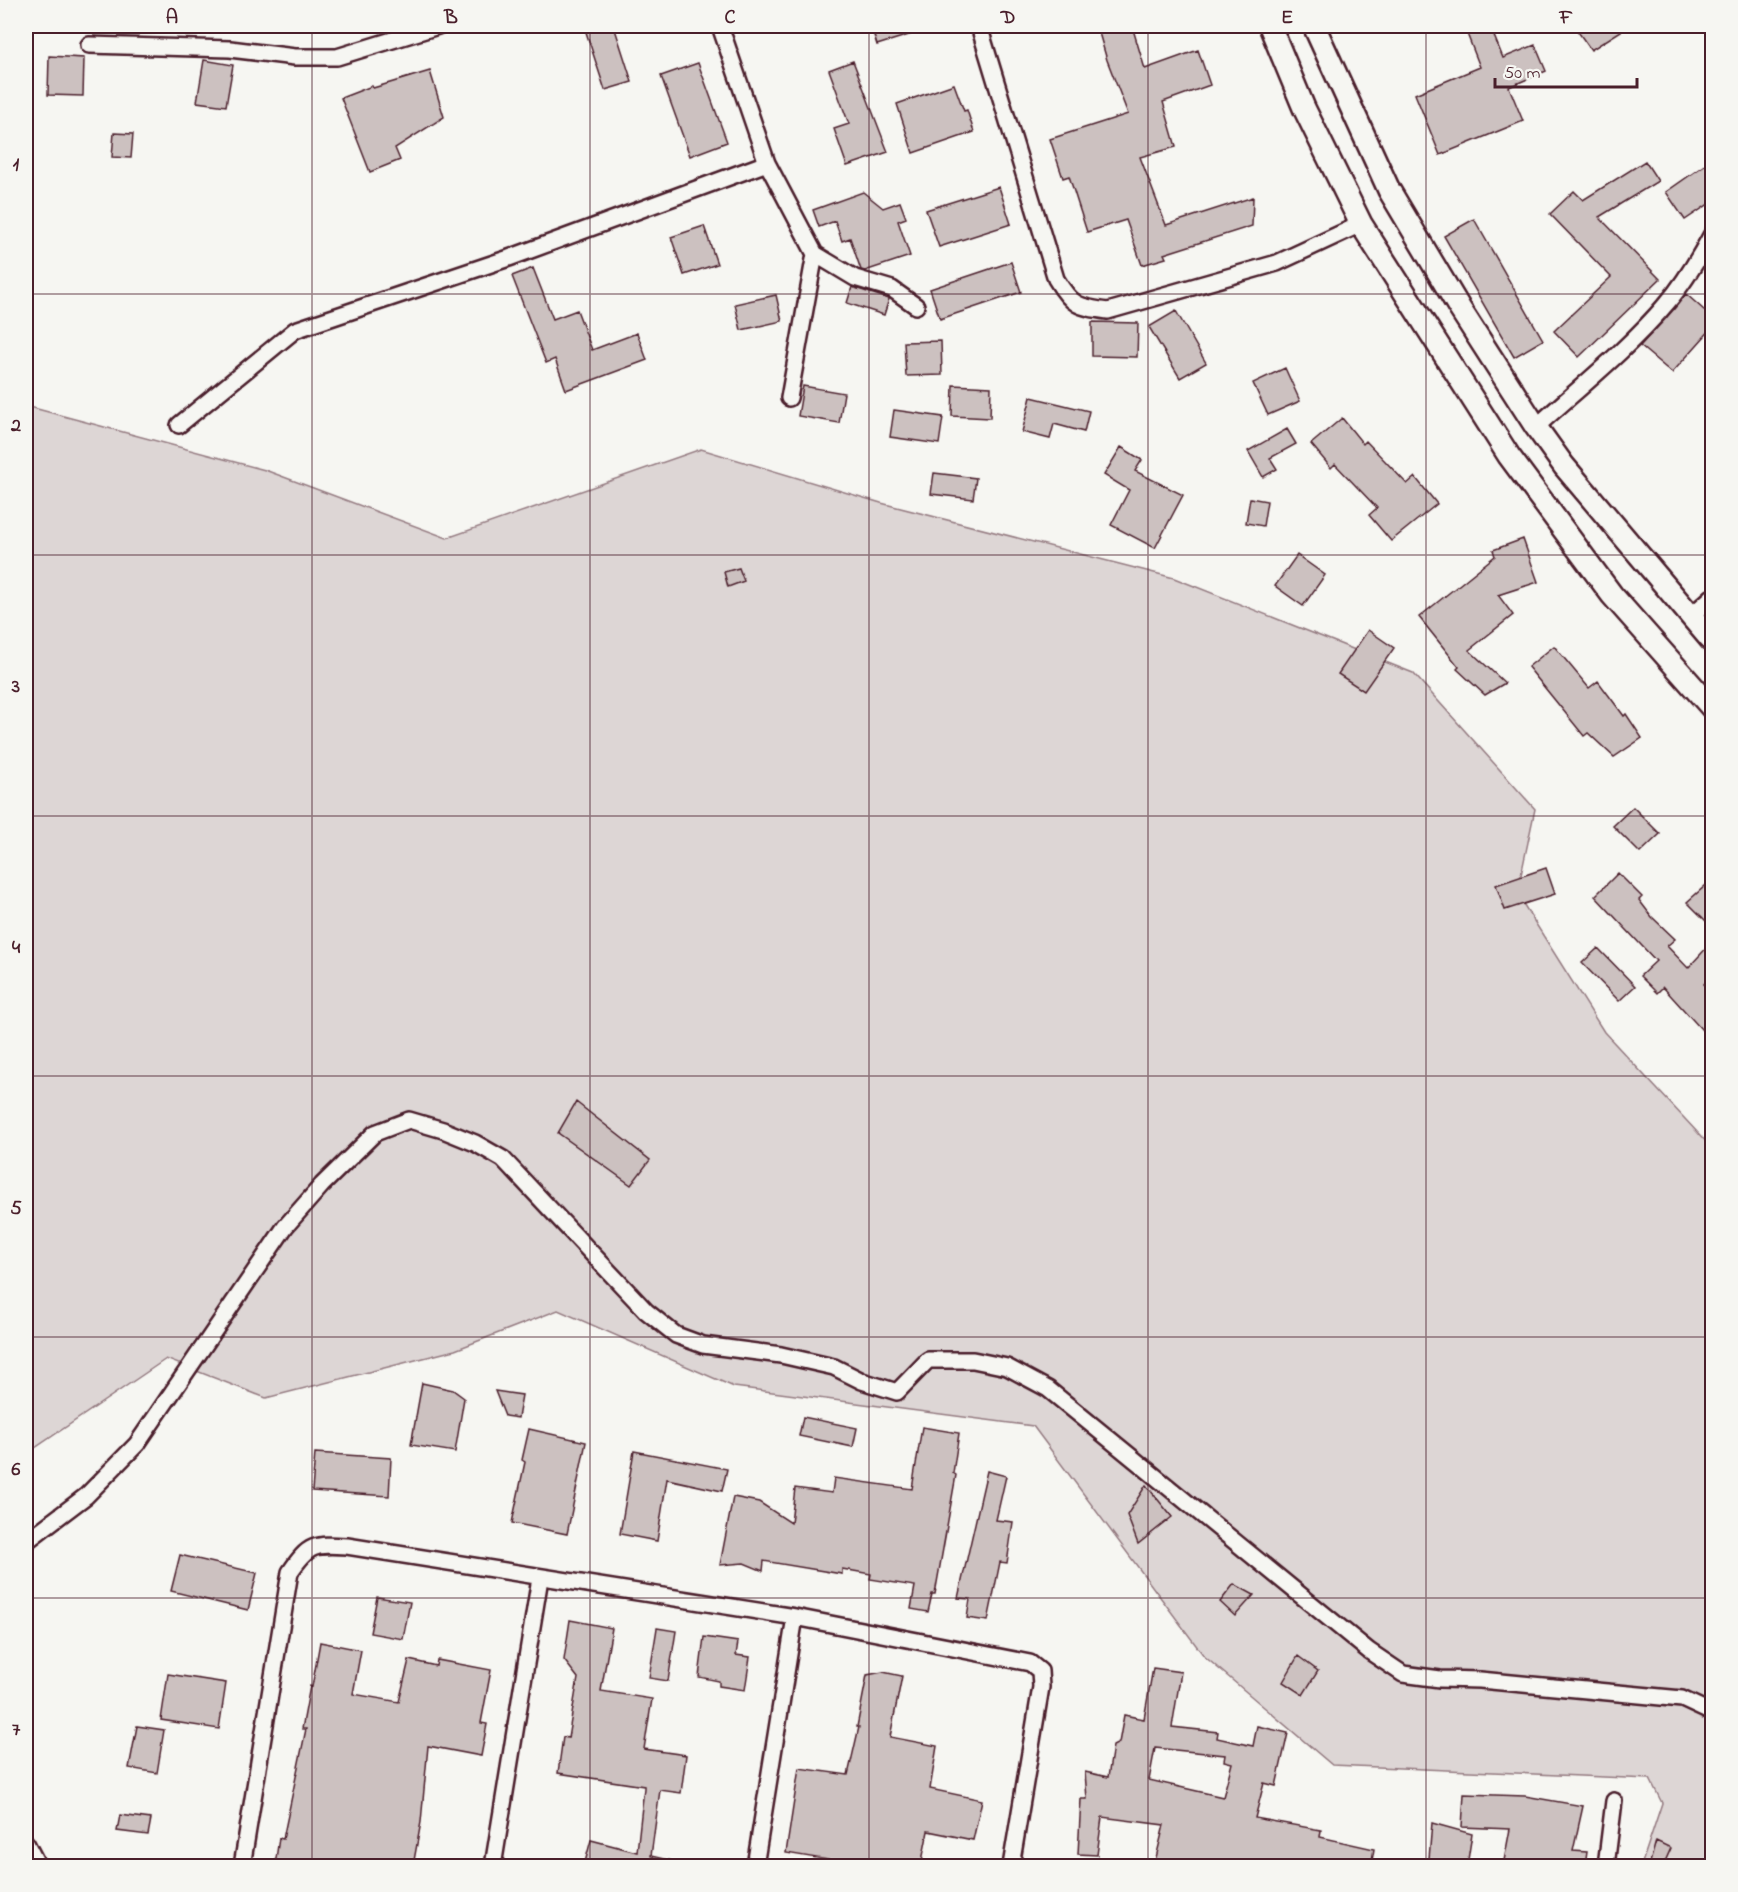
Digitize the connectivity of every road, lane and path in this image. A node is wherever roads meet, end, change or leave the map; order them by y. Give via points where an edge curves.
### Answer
1 (438, 26) edge
2 (720, 26) edge
3 (979, 26) edge
4 (1270, 26) edge
5 (1314, 26) edge
6 (89, 45) dead end
7 (767, 163) junction
8 (1361, 224) junction
9 (1713, 234) edge
10 (815, 254) junction
11 (916, 306) dead end
12 (789, 398) dead end
13 (179, 425) dead end
14 (1536, 427) junction
15 (1713, 597) edge
16 (1690, 617) junction
17 (1713, 641) edge
18 (1713, 708) edge
19 (26, 1544) edge
20 (540, 1578) junction
21 (795, 1617) junction
22 (1713, 1713) edge
23 (1614, 1801) dead end
24 (26, 1843) edge
25 (38, 1866) edge
26 (242, 1866) edge
27 (493, 1866) edge
28 (755, 1866) edge
29 (1011, 1866) edge
30 (1606, 1866) edge

1 - 6 street via 337,57 296,57 230,48
2 - 7 street
3 - 8 street via 1056,279 1067,298 1085,308 1108,311 1277,264
4 - 8 street via 1304,108
5 - 14 street via 1389,190
7 - 10 street
7 - 13 street via 509,258 295,330
8 - 18 street via 1509,456 1612,595
9 - 14 street via 1667,303
10 - 11 street via 855,278 892,289
10 - 12 street
14 - 16 street
15 - 16 street
16 - 17 street
19 - 22 street via 86,1496 137,1444 300,1210 375,1133 410,1120 475,1143 503,1159 646,1311 676,1335 703,1345 834,1366 862,1381 897,1392 928,1360 973,1360 1007,1367 1048,1389 1369,1651 1403,1674 1682,1699
20 - 21 street
20 - 26 street via 347,1546 319,1544 302,1554 290,1572
20 - 27 street
21 - 28 street
21 - 29 street via 1030,1663 1040,1671 1041,1687
23 - 30 street
24 - 25 street

